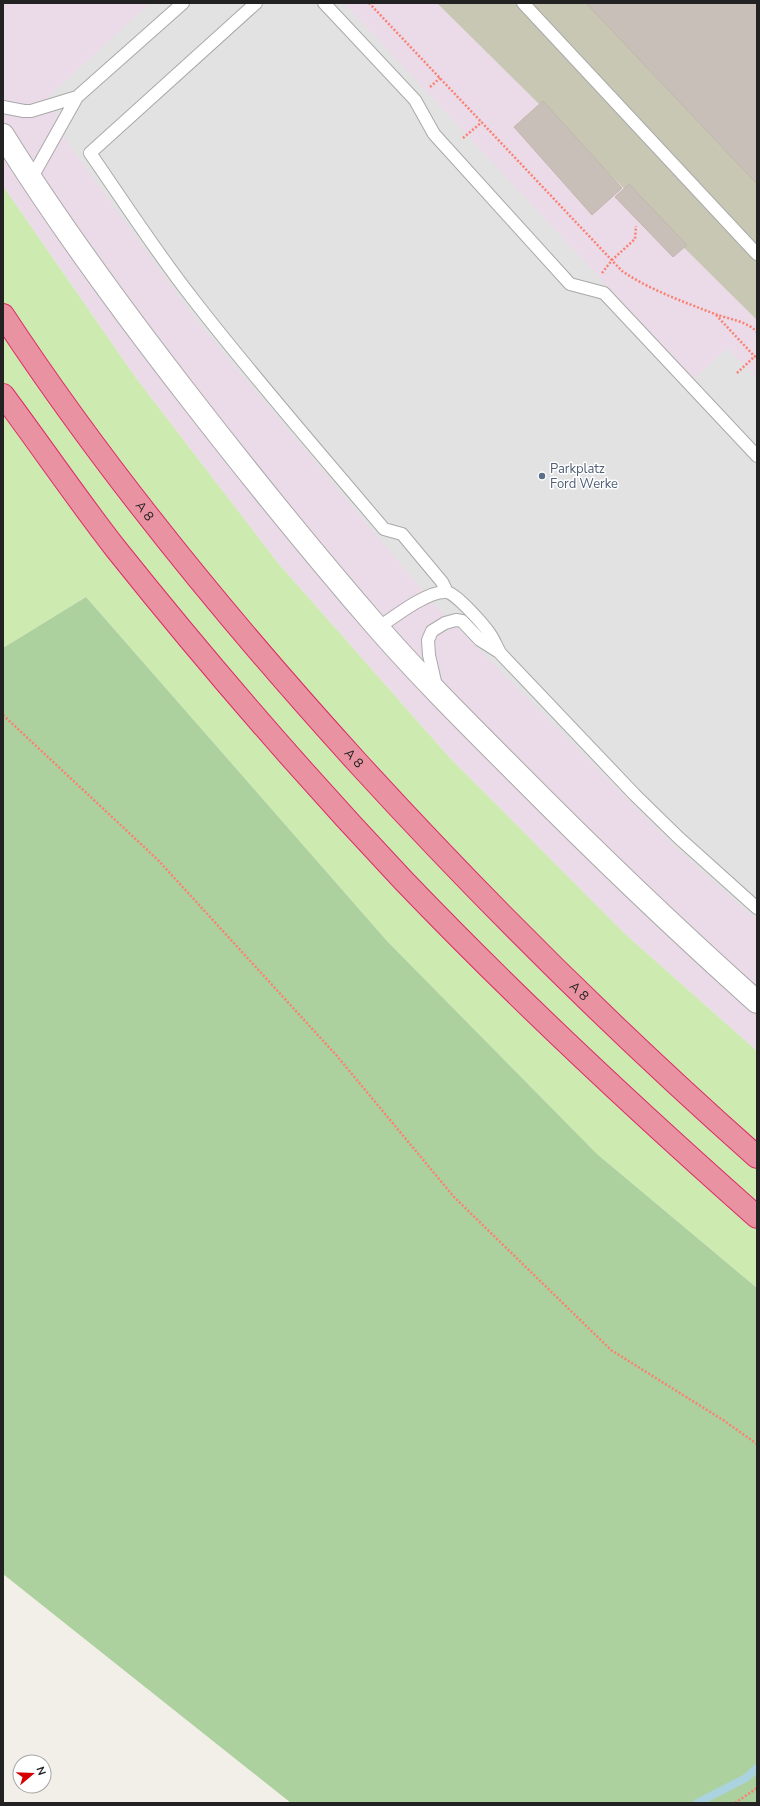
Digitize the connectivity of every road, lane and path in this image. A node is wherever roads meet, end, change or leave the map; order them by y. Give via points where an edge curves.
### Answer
1 (183, 3) edge
2 (256, 3) edge
3 (324, 3) edge
4 (369, 3) edge
5 (523, 3) edge
6 (76, 97) junction
7 (3, 107) edge
8 (3, 135) edge
9 (30, 179) junction
10 (636, 226) dead end
11 (757, 254) edge
12 (612, 260) junction
13 (590, 289) junction
14 (3, 314) edge
15 (715, 314) junction
16 (757, 332) edge
17 (756, 358) edge
18 (737, 373) dead end
19 (3, 395) edge
20 (757, 456) edge
21 (447, 592) junction
22 (378, 628) junction
23 (500, 653) junction
24 (437, 693) junction
25 (3, 715) edge
26 (757, 908) edge
27 (757, 1002) edge
28 (757, 1157) edge
29 (757, 1217) edge
30 (757, 1444) edge
31 (757, 1788) edge
32 (735, 1803) edge

1 - 6 lane
2 - 21 lane via 90,153 158,251 230,346 384,529 402,534 442,582
3 - 13 lane via 414,100 434,134 570,284
4 - 12 path
5 - 11 lane
6 - 7 lane via 31,111
6 - 9 lane
8 - 9 street
9 - 22 street via 127,316 232,453
10 - 12 path via 636,239
12 - 13 path
12 - 15 path via 635,280
13 - 20 lane via 604,293
14 - 28 highway, A 8 / A 8 via 33,361 135,500 222,609 332,734 435,848 552,965 683,1092
15 - 16 path via 752,327
15 - 17 path
17 - 18 path
19 - 29 highway via 114,547 295,761 403,880 602,1076
21 - 22 lane via 424,599
21 - 23 lane via 456,597 490,634
22 - 24 street
23 - 24 lane via 480,640 462,621 445,623 432,631 428,640 429,655
23 - 26 lane via 679,838
24 - 27 street via 630,886
25 - 30 path via 158,860 337,1056 454,1198 611,1350
31 - 32 path

